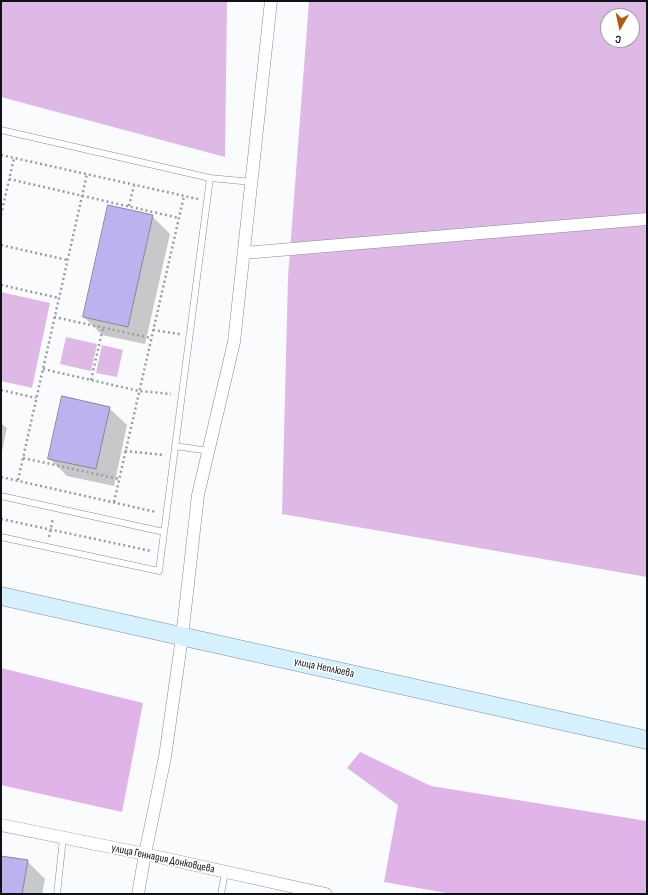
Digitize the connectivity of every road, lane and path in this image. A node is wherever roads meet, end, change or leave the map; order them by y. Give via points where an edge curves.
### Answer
1 (271, 1) edge
2 (1, 130) edge
3 (1, 155) edge
4 (14, 158) junction
5 (87, 174) junction
6 (210, 178) junction
7 (9, 179) junction
8 (252, 182) junction
9 (134, 185) junction
10 (82, 195) junction
11 (184, 196) junction
12 (207, 201) junction
13 (129, 206) junction
14 (1, 214) edge
15 (179, 218) junction
16 (647, 219) edge
17 (1, 245) edge
18 (244, 253) junction
19 (67, 260) junction
20 (1, 286) edge
21 (59, 298) junction
22 (54, 317) junction
23 (103, 328) junction
24 (153, 330) junction
25 (190, 336) junction
26 (152, 338) junction
27 (43, 369) junction
28 (92, 380) junction
29 (1, 390) edge
30 (139, 391) junction
31 (182, 396) junction
32 (36, 398) junction
33 (175, 446) junction
34 (125, 451) junction
35 (209, 451) junction
36 (174, 456) junction
37 (23, 458) junction
38 (1, 477) edge
39 (119, 479) junction
40 (18, 480) junction
41 (1, 496) edge
42 (114, 502) junction
43 (166, 514) junction
44 (1, 518) edge
45 (164, 532) junction
46 (1, 537) edge
47 (161, 554) junction
48 (1, 596) edge
49 (182, 637) junction
50 (647, 740) edge
51 (1, 826) edge
52 (63, 838) junction
53 (145, 854) junction
54 (224, 873) junction
55 (57, 894) edge
56 (138, 894) edge
57 (221, 894) edge
58 (326, 894) edge

1 - 8 street
2 - 6 lane
3 - 4 path
4 - 5 path
4 - 7 path
5 - 9 path
5 - 10 path
6 - 8 lane
6 - 12 lane
7 - 10 path
7 - 14 path
8 - 18 street
9 - 11 path
9 - 13 path
10 - 13 path
10 - 19 path
11 - 12 path
11 - 15 path
12 - 25 lane
13 - 15 path
15 - 24 path
16 - 18 street
17 - 19 path
18 - 35 street via 234,342
19 - 21 path
20 - 21 path
21 - 22 path
22 - 23 path
22 - 27 path
23 - 26 path
23 - 28 path
24 - 25 path
24 - 26 path
25 - 31 lane
26 - 30 path
27 - 28 path
27 - 32 path
28 - 30 path
29 - 32 path
30 - 31 path
30 - 34 path
31 - 33 lane
32 - 37 path
33 - 35 lane
33 - 36 lane
34 - 36 path
34 - 39 path
35 - 49 street via 198,495
36 - 43 lane
37 - 39 path
37 - 40 path
38 - 40 path
39 - 42 path
40 - 42 path
41 - 45 lane
42 - 43 path
43 - 45 lane
44 - 47 path
45 - 47 lane
46 - 47 lane via 159,571
48 - 49 main road, улица Неплюева
49 - 50 main road, улица Неплюева
49 - 53 street via 165,757
51 - 52 street, улица Геннадия Донковцева
52 - 53 street, улица Геннадия Донковцева
52 - 55 lane
53 - 54 street, улица Геннадия Донковцева
53 - 56 street
54 - 57 lane
54 - 58 street, улица Геннадия Донковцева

